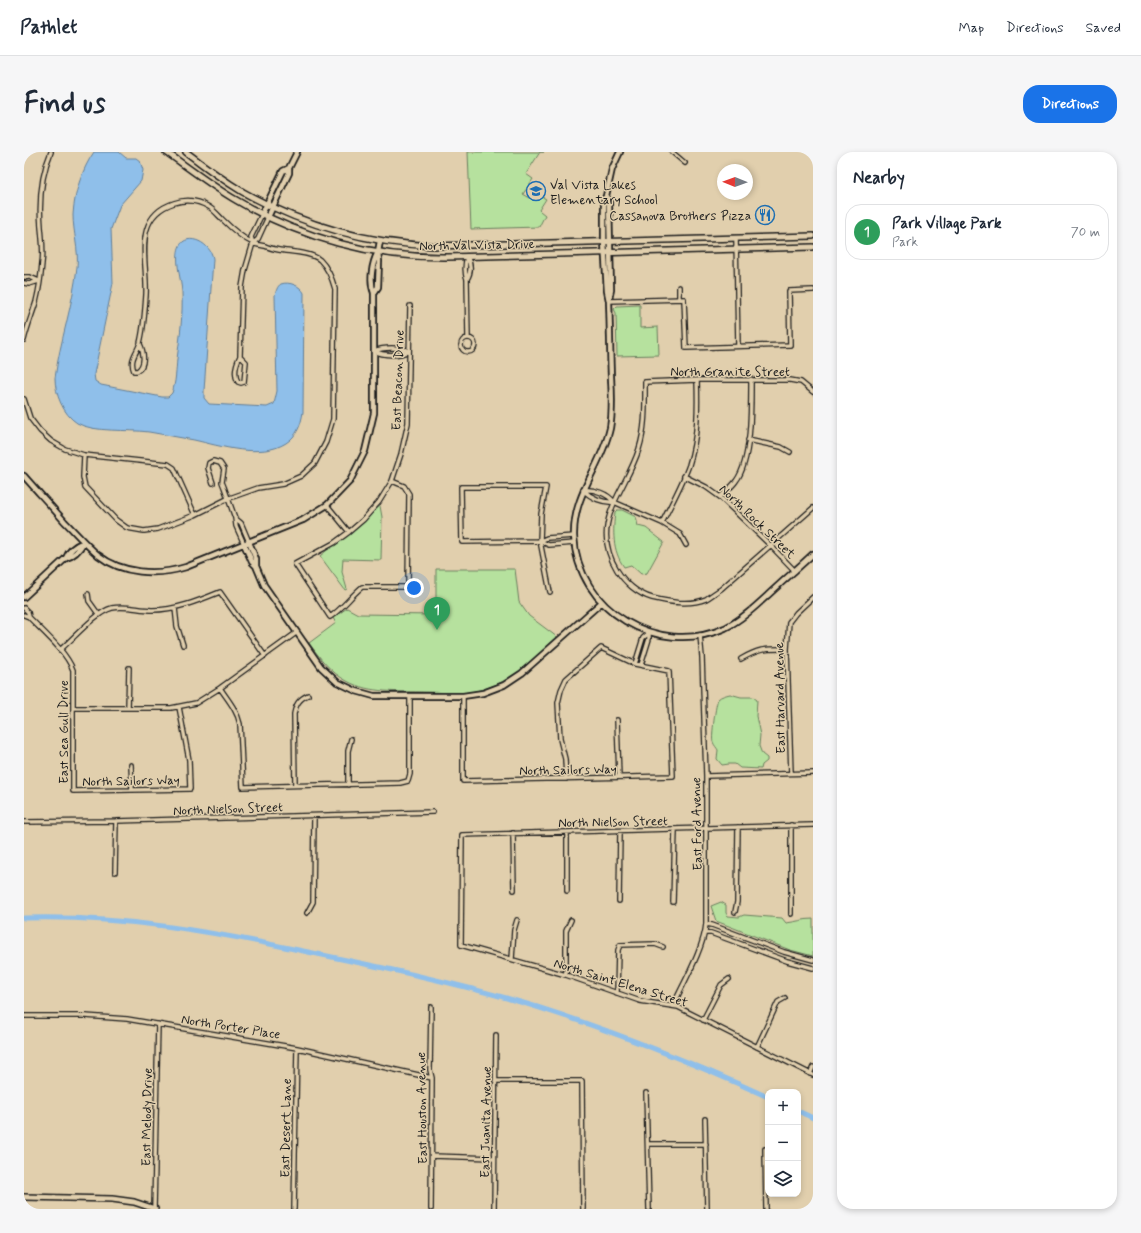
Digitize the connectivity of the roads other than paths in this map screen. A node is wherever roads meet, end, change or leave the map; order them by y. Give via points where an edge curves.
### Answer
1 (51, 152) edge
2 (166, 152) edge
3 (186, 152) edge
4 (296, 152) edge
5 (620, 152) edge
6 (672, 152) edge
7 (685, 163) dead end
8 (289, 168) junction
9 (606, 196) junction
10 (267, 204) junction
11 (273, 207) junction
12 (262, 214) junction
13 (268, 217) junction
14 (813, 236) edge
15 (736, 238) junction
16 (380, 241) junction
17 (604, 242) junction
18 (610, 242) junction
19 (253, 243) junction
20 (813, 246) edge
21 (736, 249) junction
22 (378, 252) junction
23 (608, 252) junction
24 (467, 256) junction
25 (24, 277) edge
26 (40, 281) junction
27 (24, 283) edge
28 (679, 287) dead end
29 (813, 290) edge
30 (679, 299) junction
31 (609, 301) junction
32 (410, 306) dead end
33 (468, 338) dead end
34 (24, 340) edge
35 (140, 344) junction
36 (738, 346) junction
37 (374, 351) junction
38 (409, 351) junction
39 (240, 356) junction
40 (751, 379) junction
41 (697, 380) junction
42 (813, 392) edge
43 (24, 399) edge
44 (748, 440) junction
45 (790, 452) dead end
46 (84, 455) junction
47 (24, 476) edge
48 (684, 476) junction
49 (392, 481) junction
50 (213, 483) dead end
51 (583, 490) junction
52 (720, 496) junction
53 (227, 500) junction
54 (614, 502) junction
55 (327, 505) junction
56 (813, 508) edge
57 (195, 515) junction
58 (662, 523) junction
59 (349, 532) junction
60 (574, 536) junction
61 (540, 541) junction
62 (84, 542) junction
63 (246, 543) junction
64 (575, 543) junction
65 (686, 545) dead end
66 (771, 546) junction
67 (813, 554) edge
68 (795, 571) junction
69 (550, 592) dead end
70 (88, 594) dead end
71 (24, 597) edge
72 (813, 597) edge
73 (602, 602) junction
74 (24, 608) edge
75 (175, 608) junction
76 (99, 614) junction
77 (24, 615) edge
78 (29, 617) junction
79 (296, 633) junction
80 (649, 633) junction
81 (700, 635) junction
82 (182, 645) dead end
83 (787, 649) junction
84 (60, 650) junction
85 (265, 656) junction
86 (741, 659) dead end
87 (635, 664) junction
88 (641, 665) junction
89 (129, 668) dead end
90 (220, 688) junction
91 (308, 695) dead end
92 (462, 696) junction
93 (410, 697) junction
94 (179, 707) junction
95 (73, 708) junction
96 (128, 708) junction
97 (617, 720) dead end
98 (351, 739) dead end
99 (131, 765) dead end
100 (813, 773) edge
101 (791, 774) junction
102 (706, 776) junction
103 (619, 777) junction
104 (566, 779) junction
105 (295, 785) junction
106 (348, 785) junction
107 (132, 790) junction
108 (73, 791) joint
109 (433, 812) dead end
110 (314, 816) junction
111 (116, 821) junction
112 (24, 822) edge
113 (791, 825) junction
114 (813, 825) edge
115 (738, 827) junction
116 (706, 828) junction
117 (675, 829) junction
118 (620, 831) junction
119 (567, 832) junction
120 (513, 833) junction
121 (115, 872) dead end
122 (514, 890) dead end
123 (567, 892) dead end
124 (620, 901) dead end
125 (673, 902) dead end
126 (735, 912) dead end
127 (307, 913) dead end
128 (791, 914) dead end
129 (517, 920) dead end
130 (571, 920) dead end
131 (706, 924) junction
132 (705, 933) junction
133 (461, 945) joint
134 (663, 947) dead end
135 (512, 959) junction
136 (813, 960) edge
137 (813, 968) edge
138 (566, 975) junction
139 (729, 979) dead end
140 (617, 993) junction
141 (785, 998) dead end
142 (673, 1006) junction
143 (431, 1007) dead end
144 (24, 1016) edge
145 (703, 1020) junction
146 (158, 1024) junction
147 (496, 1035) dead end
148 (756, 1047) junction
149 (297, 1048) junction
150 (813, 1067) edge
151 (811, 1074) edge
152 (432, 1078) junction
153 (495, 1081) junction
154 (646, 1093) dead end
155 (706, 1119) dead end
156 (648, 1144) junction
157 (706, 1144) junction
158 (432, 1156) junction
159 (494, 1158) junction
160 (765, 1161) edge
161 (24, 1198) edge
162 (155, 1209) edge
163 (294, 1209) edge
164 (431, 1209) edge
165 (494, 1209) edge
166 (583, 1209) edge
167 (649, 1209) edge
168 (707, 1209) edge
169 (766, 1209) edge

1 - 26 street via 41,188 43,246
2 - 12 main road, North Val Vista Drive via 224,193
3 - 10 main road, North Val Vista Drive via 242,191
4 - 8 street
5 - 9 street via 612,169
6 - 7 street
8 - 10 street via 283,171
8 - 11 street via 289,174
9 - 17 street
9 - 18 street via 609,202
10 - 11 main road, North Val Vista Drive
10 - 12 street
11 - 13 street
11 - 16 main road, North Val Vista Drive via 318,226
12 - 13 main road, North Val Vista Drive
12 - 19 street via 251,237
13 - 19 street via 258,239
13 - 22 main road, North Val Vista Drive via 317,237
14 - 15 main road, North Val Vista Drive
15 - 18 main road, North Val Vista Drive
15 - 21 street
16 - 17 main road, North Val Vista Drive via 434,246
16 - 22 street
17 - 18 main road, North Val Vista Drive
17 - 23 street
18 - 23 street
19 - 35 street via 198,201 176,202 165,206 156,214 148,225 144,238 146,293
19 - 39 street via 242,287
19 - 53 street via 319,259 330,273 335,289 333,419 326,442 315,463 301,476 283,484 258,488
20 - 21 main road, North Val Vista Drive
21 - 23 main road, North Val Vista Drive
21 - 36 street
22 - 24 main road, North Val Vista Drive via 424,257
22 - 37 street via 378,287 374,293
23 - 24 main road, North Val Vista Drive
23 - 31 street
24 - 33 street
25 - 26 street
26 - 27 street
26 - 34 street
28 - 30 street
29 - 36 street via 790,291 790,345
30 - 31 street
30 - 36 street via 684,298 686,348
31 - 51 street via 611,422 605,442
32 - 38 street, East Beacon Drive
35 - 35 street via 132,361 134,371 137,372 143,364 143,350
37 - 38 street via 381,354 402,354
37 - 55 street via 374,413 365,451 350,480
38 - 49 street, East Beacon Drive via 408,423
39 - 39 street via 235,369 236,378 241,383 244,382 246,362
40 - 41 street, North Granite Street
40 - 42 street, North Granite Street via 801,382
40 - 44 street
41 - 48 street via 696,435
41 - 54 street, North Granite Street via 645,382 645,412 639,449
43 - 46 street via 30,418 51,442 65,450
44 - 45 street via 781,447
44 - 52 street via 742,468 736,481
46 - 57 street via 168,464 174,468
46 - 57 street via 85,487 127,528 144,531 158,529
47 - 62 street
48 - 52 street, North Rock Street
48 - 58 street
49 - 59 street, East Beacon Drive via 379,502
49 - 59 street, East Beacon Drive via 404,486 409,494 408,588 362,587 330,617 295,564 334,544
50 - 53 street via 208,468 213,461 220,463 224,469 222,482
51 - 54 street via 606,503
51 - 54 street via 592,489 610,497
51 - 60 street via 576,514
52 - 66 street, North Rock Street
53 - 57 street
53 - 63 street via 235,518 241,523
54 - 58 street
54 - 66 street via 607,522 607,545 613,564 624,580 644,595 663,601 685,603 706,599
55 - 59 street
55 - 63 street via 303,520
56 - 66 street
58 - 65 street via 680,534
60 - 61 street
60 - 64 street
61 - 61 street via 546,487 461,487 462,542
61 - 64 street via 549,544
61 - 69 street
62 - 63 street via 99,556 113,564 141,571 159,572 186,567
62 - 71 street via 81,548 66,558
63 - 79 street via 256,559 256,566 268,591
64 - 73 street via 584,578
66 - 68 street, North Rock Street
67 - 68 street
68 - 81 street via 747,614 725,628
70 - 76 street via 89,601
72 - 83 street, East Harvard Avenue via 789,622
73 - 80 street via 619,617
73 - 92 street via 513,680 493,690
74 - 78 street, East Sea Gull Drive
75 - 76 street via 140,610 123,607 111,608
75 - 82 street
75 - 85 street via 220,592
76 - 84 street
77 - 78 street, East Sea Gull Drive
78 - 84 street, East Sea Gull Drive
79 - 85 street
79 - 93 street via 321,667 337,682 374,696
80 - 81 street via 672,637
80 - 87 street via 643,638
80 - 88 street
81 - 102 street, East Ford Avenue
83 - 86 street via 764,649
83 - 101 street, East Harvard Avenue
84 - 95 street, East Sea Gull Drive via 73,670
85 - 90 street
87 - 88 street
87 - 104 street via 601,648 566,680 558,704
88 - 103 street, North Sailors Way via 669,671 673,776
89 - 96 street
90 - 94 street via 196,702
90 - 105 street via 238,715 243,787
91 - 105 street via 300,699 294,714
92 - 93 street
92 - 104 street, North Sailors Way via 463,781
93 - 106 street via 408,781
94 - 96 street
94 - 107 street, North Sailors Way via 189,760 190,789
95 - 96 street
95 - 108 street, East Sea Gull Drive
97 - 103 street
98 - 106 street via 348,751
99 - 107 street
100 - 101 street
101 - 102 street
102 - 116 street, East Ford Avenue
103 - 104 street, North Sailors Way
105 - 106 street
107 - 108 street, North Sailors Way
109 - 110 street, North Nielson Street
110 - 111 street, North Nielson Street
110 - 127 street via 312,902
111 - 112 street, North Nielson Street
111 - 121 street
113 - 114 street, North Nielson Street
113 - 115 street, North Nielson Street
113 - 128 street
115 - 116 street, North Nielson Street
115 - 126 street
116 - 117 street, North Nielson Street
116 - 131 street, East Ford Avenue
117 - 118 street, North Nielson Street
117 - 125 street
118 - 119 street, North Nielson Street
118 - 124 street
119 - 120 street, North Nielson Street
119 - 123 street
120 - 122 street
120 - 133 street, North Nielson Street via 462,835
129 - 135 street
130 - 138 street via 566,932
131 - 132 street, East Ford Avenue
131 - 136 street
132 - 137 street
132 - 142 street, East Ford Avenue
133 - 135 street, North Saint Elena Street
134 - 140 street via 655,944 620,945
135 - 138 street, North Saint Elena Street
138 - 140 street, North Saint Elena Street
139 - 145 street via 721,986
140 - 142 street, North Saint Elena Street via 640,1001
141 - 148 street via 778,1002
142 - 145 street, North Saint Elena Street
143 - 152 street, East Houston Avenue
144 - 146 street, North Porter Place via 85,1016
145 - 148 street, North Saint Elena Street
146 - 149 street, North Porter Place
146 - 162 street, East Melody Drive
147 - 153 street, East Juanita Avenue
148 - 151 street, North Saint Elena Street
149 - 152 street, North Porter Place
149 - 163 street, East Desert Lane
150 - 151 street
152 - 158 street, East Houston Avenue
153 - 159 street, East Juanita Avenue
153 - 166 street via 582,1081
154 - 156 street
155 - 157 street
156 - 157 street
156 - 167 street
157 - 168 street
158 - 159 street
158 - 164 street, East Houston Avenue
159 - 165 street, East Juanita Avenue
160 - 169 street
161 - 162 main road via 112,1199 134,1202

